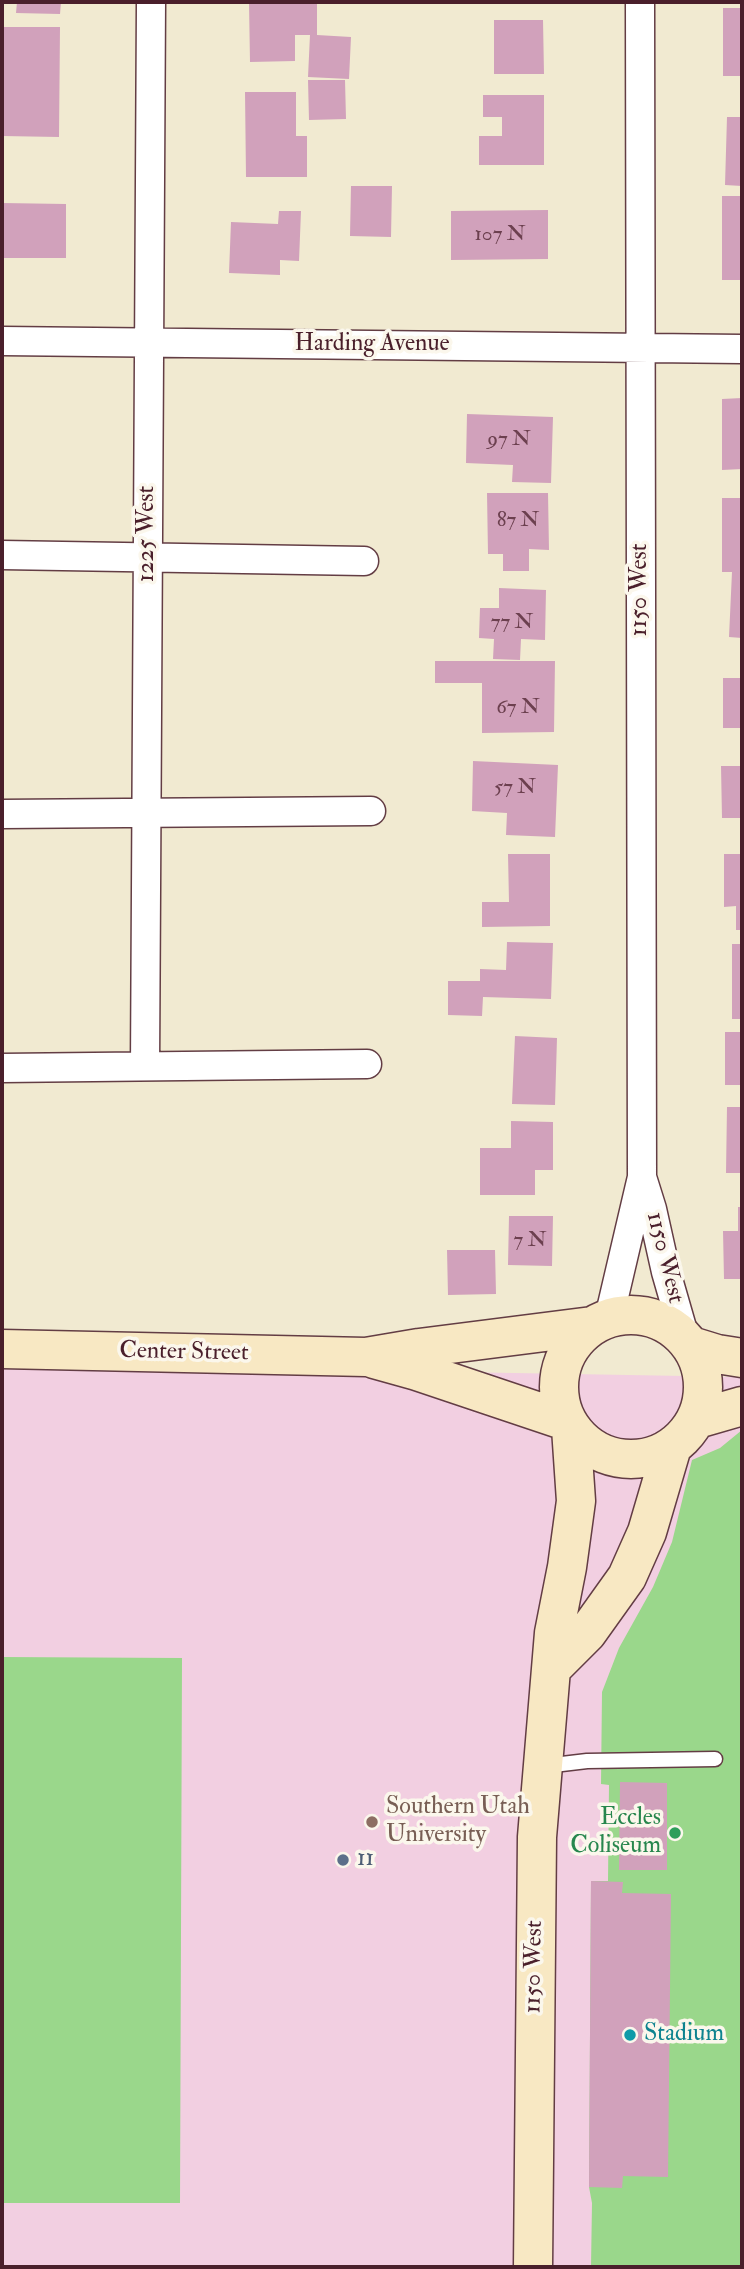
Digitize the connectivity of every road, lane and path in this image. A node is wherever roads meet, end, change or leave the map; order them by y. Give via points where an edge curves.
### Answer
1 (151, 2) edge
2 (640, 2) edge
3 (2, 341) edge
4 (149, 343) junction
5 (640, 347) junction
6 (742, 349) edge
7 (2, 555) edge
8 (148, 557) junction
9 (364, 561) dead end
10 (371, 811) dead end
11 (146, 813) junction
12 (2, 814) edge
13 (367, 1064) dead end
14 (145, 1066) junction
15 (2, 1068) edge
16 (642, 1177) junction
17 (600, 1322) junction
18 (688, 1342) junction
19 (2, 1349) edge
20 (366, 1357) junction
21 (742, 1358) edge
22 (742, 1406) edge
23 (569, 1425) junction
24 (684, 1433) junction
25 (552, 1668) junction
26 (715, 1759) dead end
27 (544, 1766) junction
28 (533, 2267) edge

1 - 4 street, 1225 West
2 - 5 street, 1150 West
3 - 4 street, Harding Avenue
4 - 5 street, Harding Avenue
4 - 8 street, 1225 West
5 - 6 street, Harding Avenue
5 - 16 street, 1150 West
7 - 8 street
8 - 9 street
8 - 11 street, 1225 West
10 - 11 street
11 - 12 street
11 - 14 street, 1225 West
13 - 14 street
14 - 15 street
16 - 17 street, 1150 West
16 - 18 street, 1150 West
17 - 18 main road via 630,1315 650,1317 669,1325
17 - 20 main road, Center Street
17 - 23 main road via 578,1337 560,1368 560,1404
18 - 21 main road
18 - 24 main road via 704,1382 703,1401
19 - 20 main road, Center Street
20 - 23 main road, Center Street
22 - 24 main road via 719,1411
23 - 24 main road via 590,1447 622,1459 657,1455
23 - 25 main road, 1150 West via 576,1501 556,1615
24 - 25 main road via 627,1577 587,1633
25 - 27 main road, 1150 West
26 - 27 lane
27 - 28 main road, 1150 West via 537,1837

